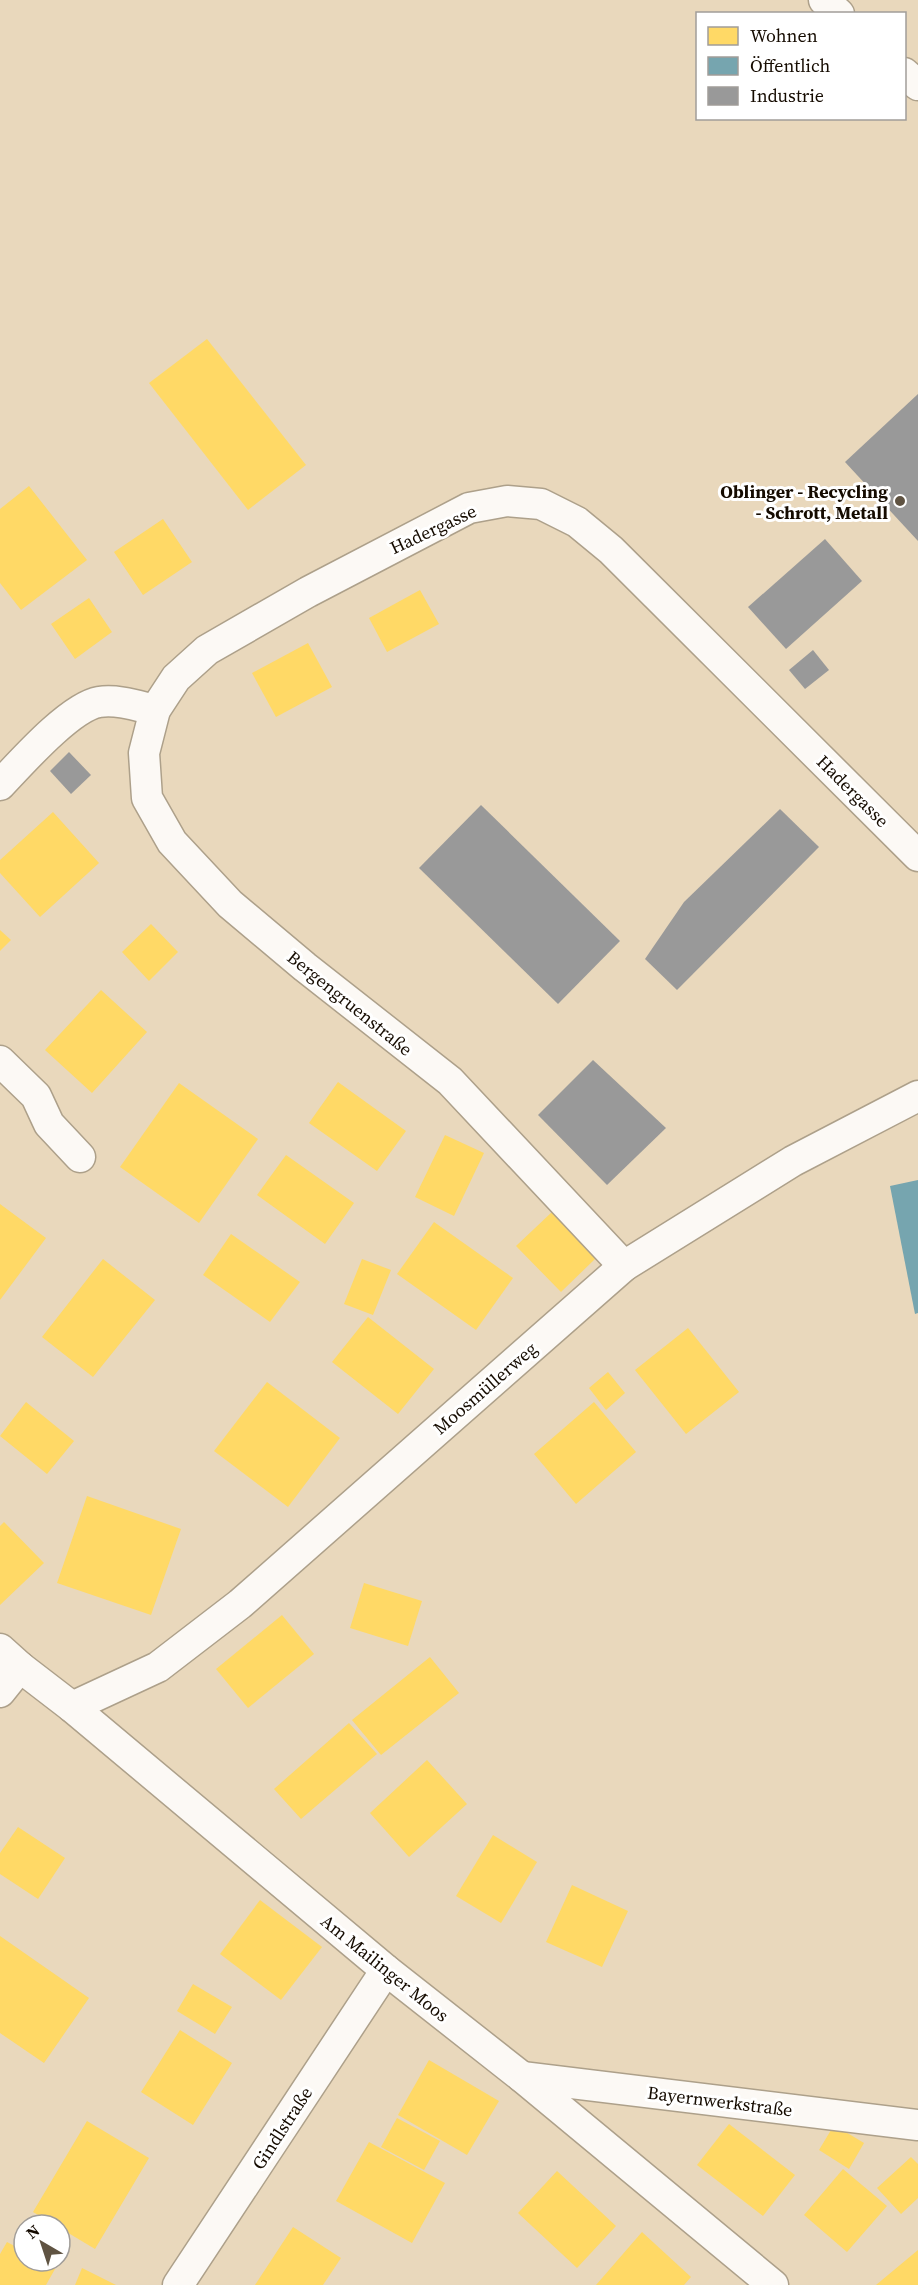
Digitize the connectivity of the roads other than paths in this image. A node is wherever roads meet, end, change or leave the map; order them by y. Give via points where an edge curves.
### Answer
1 (824, 0) edge
2 (837, 12) edge
3 (906, 75) edge
4 (918, 85) edge
5 (155, 710) junction
6 (0, 785) edge
7 (918, 856) edge
8 (0, 1061) edge
9 (918, 1096) edge
10 (80, 1157) dead end
11 (624, 1266) junction
12 (10, 1658) edge
13 (0, 1692) edge
14 (72, 1707) junction
15 (386, 1970) junction
16 (522, 2077) junction
17 (918, 2126) edge
18 (178, 2285) edge
19 (773, 2285) edge

1 - 2 street
3 - 4 street
5 - 6 street via 99,702 68,717
5 - 7 street, Hadergasse via 176,678 207,650 433,525 469,508 507,501 541,504 577,522 611,550
5 - 11 street, Bergengruenstraße via 144,753 147,798 172,842 230,904 450,1082
8 - 10 street via 36,1096 49,1124
9 - 11 street, Moosmüllerweg via 793,1161
11 - 14 street, Moosmüllerweg via 240,1604 158,1667
12 - 13 street
12 - 14 street, Am Mailinger Moos
14 - 15 street, Am Mailinger Moos
15 - 16 street, Am Mailinger Moos
15 - 18 street, Gindlstraße
16 - 17 street, Bayernwerkstraße
16 - 19 street, Am Mailinger Moos

